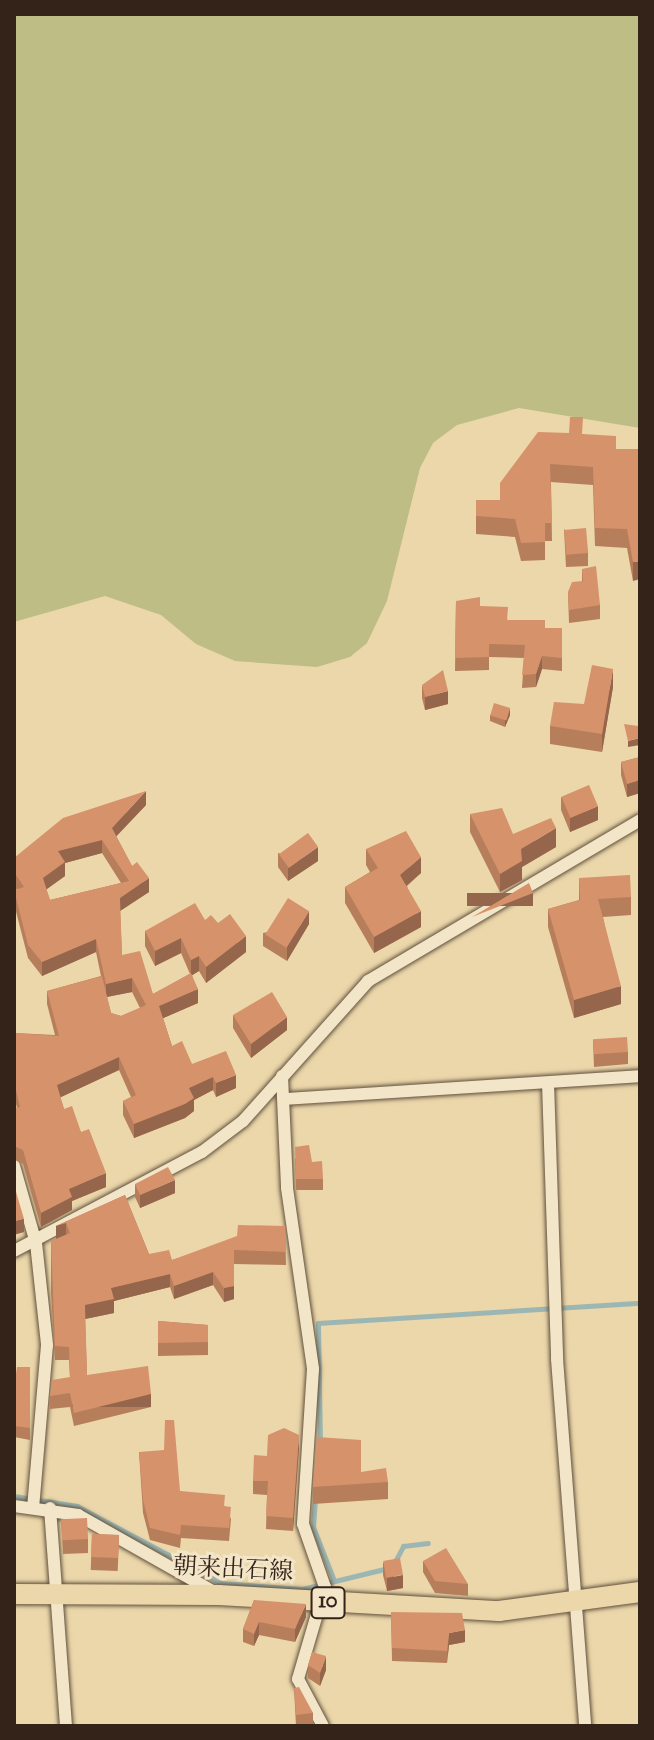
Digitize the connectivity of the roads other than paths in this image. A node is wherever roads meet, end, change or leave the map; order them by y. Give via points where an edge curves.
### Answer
1 (640, 820) edge
2 (282, 1076) junction
3 (640, 1076) edge
4 (548, 1083) junction
5 (285, 1099) junction
6 (14, 1166) edge
7 (36, 1243) junction
8 (14, 1251) edge
9 (14, 1506) edge
10 (33, 1507) junction
11 (50, 1508) junction
12 (640, 1592) edge
13 (14, 1594) edge
14 (57, 1594) junction
15 (219, 1595) junction
16 (325, 1603) junction
17 (576, 1603) junction
18 (66, 1726) edge
19 (323, 1726) edge
20 (585, 1726) edge

1 - 2 street via 368,981
2 - 5 street
2 - 7 street via 202,1152 103,1199
3 - 4 street
4 - 5 street
4 - 17 street via 557,1359
5 - 16 street via 287,1188 313,1369 303,1524
6 - 7 street
7 - 8 street
7 - 10 street via 47,1345
9 - 10 street
10 - 11 street
11 - 14 street
11 - 15 street via 78,1515
12 - 17 main road, 朝来出石線 / 10
13 - 14 main road, 朝来出石線 / 10
14 - 15 main road, 朝来出石線 / 10
14 - 18 street
15 - 16 main road, 朝来出石線 / 10
16 - 17 main road, 朝来出石線 / 10 via 499,1611
16 - 19 street via 302,1648 298,1679
17 - 20 street

